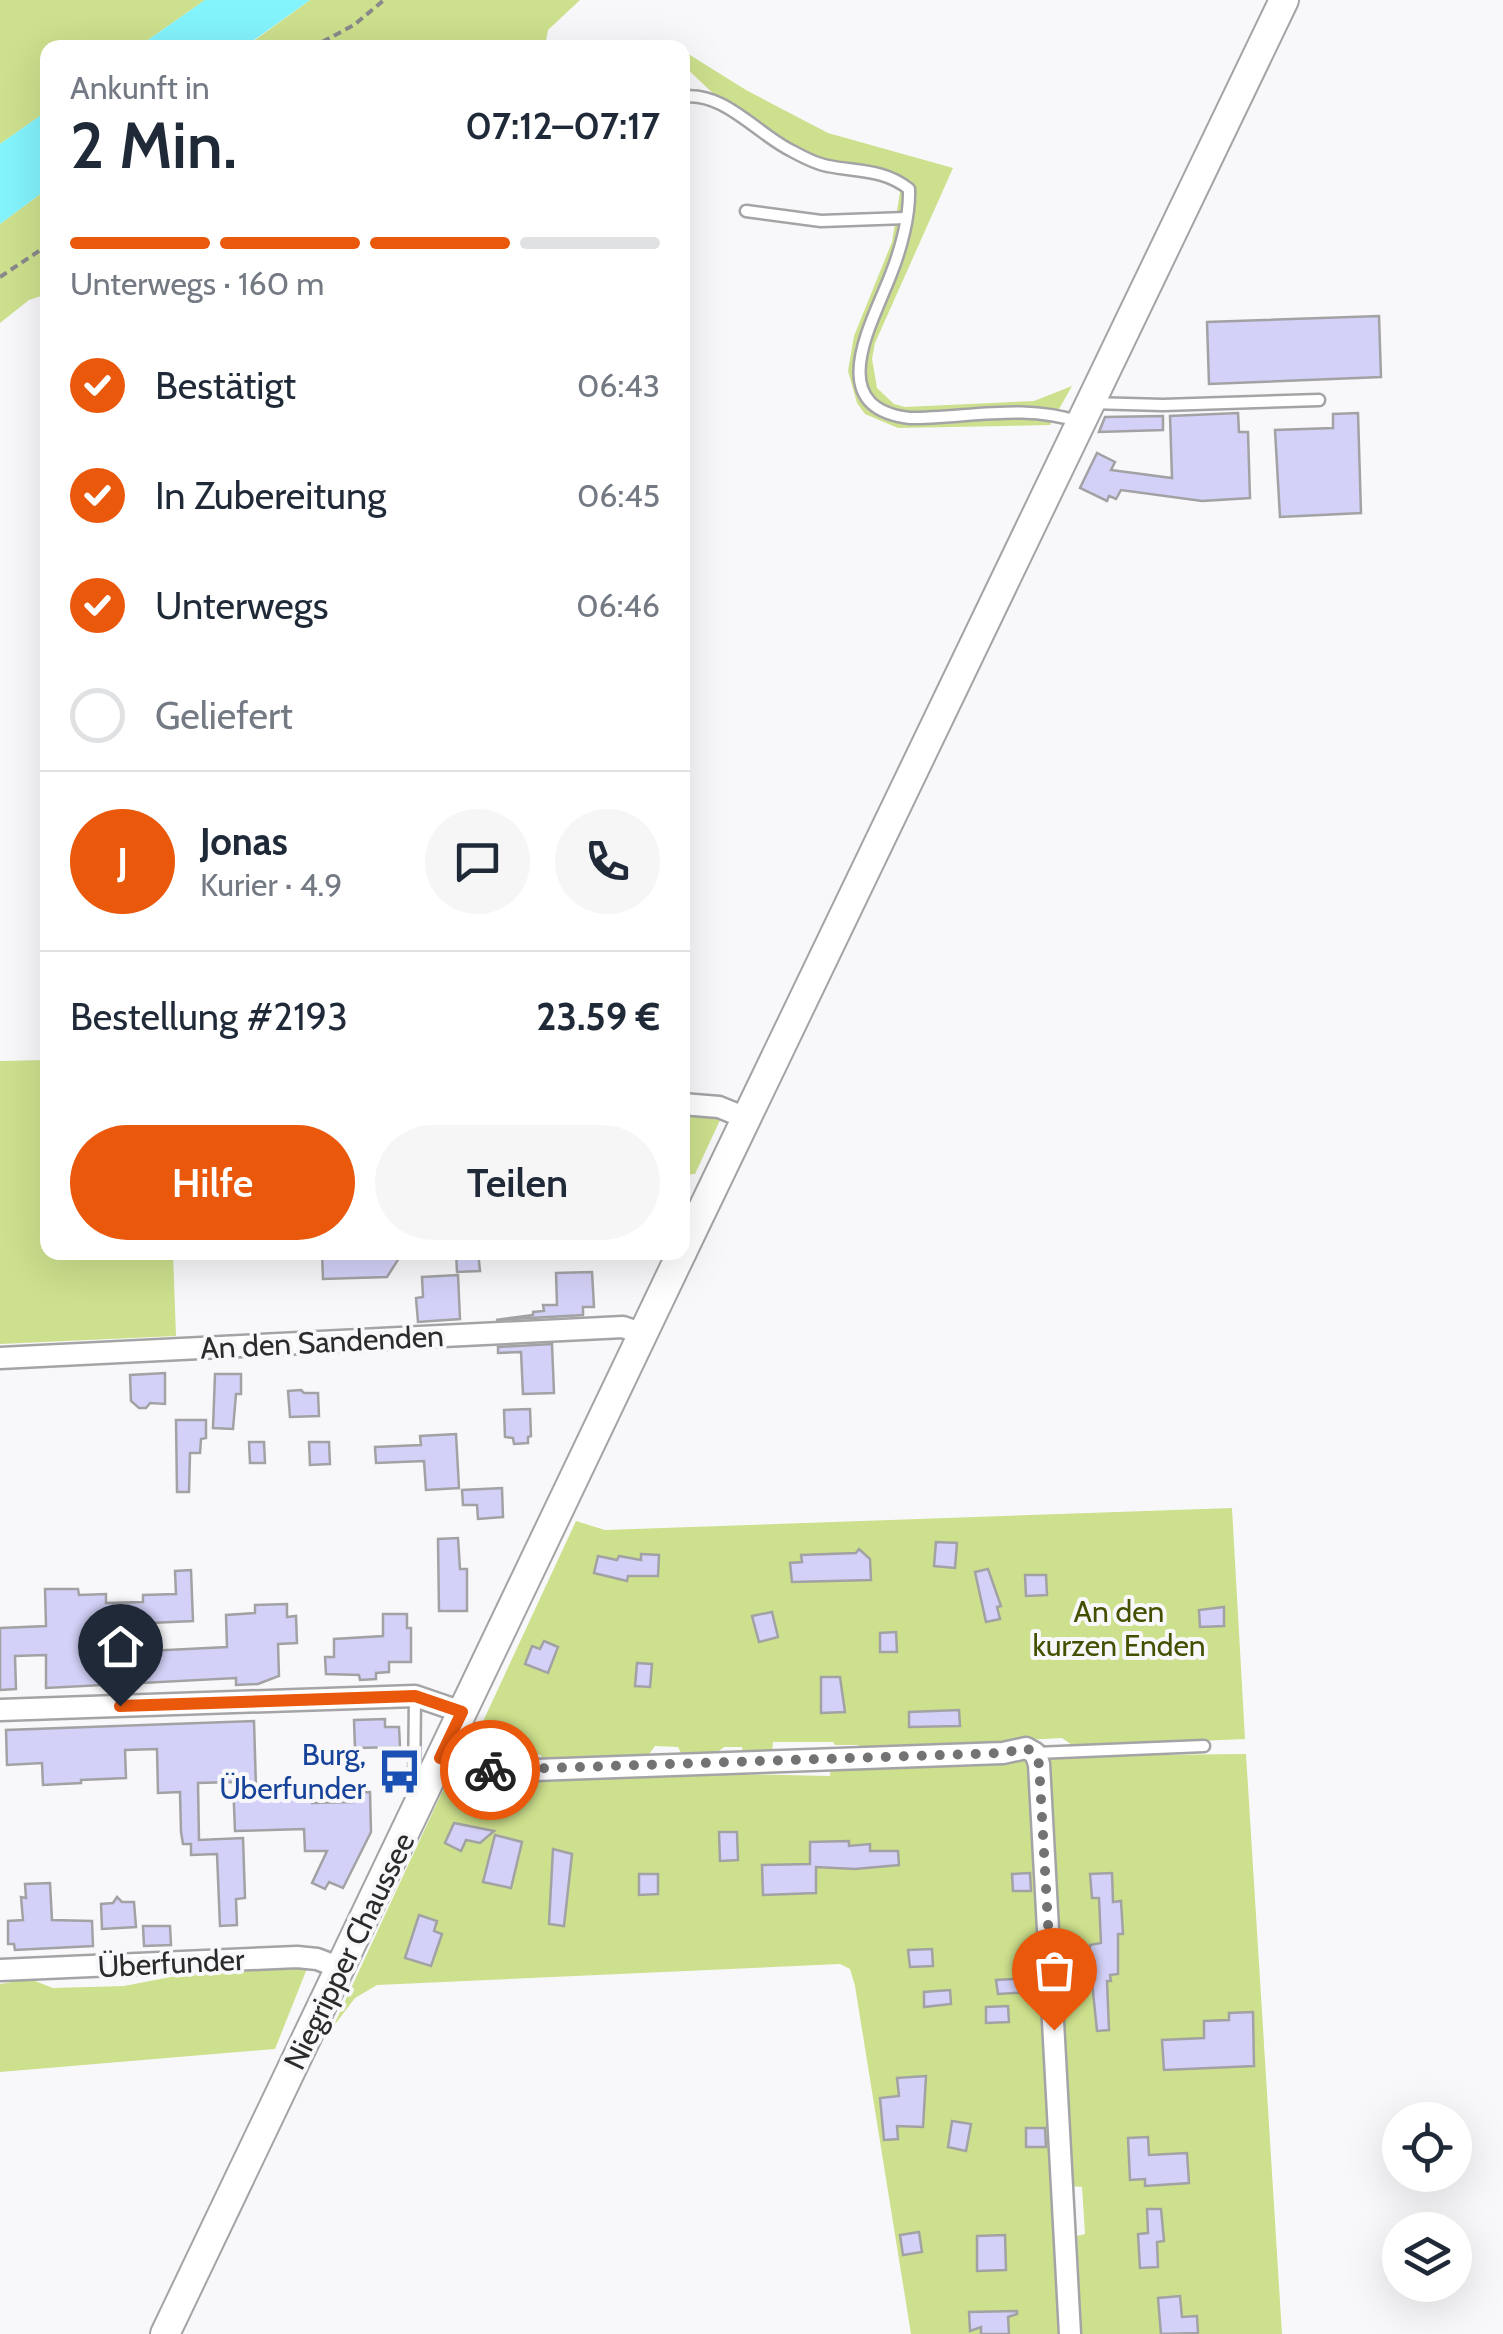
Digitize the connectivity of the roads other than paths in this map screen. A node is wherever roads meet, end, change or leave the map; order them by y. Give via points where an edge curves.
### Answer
1 (1284, 0) edge
2 (690, 96) edge
3 (746, 211) dead end
4 (906, 218) junction
5 (1319, 400) dead end
6 (1085, 413) junction
7 (690, 1105) edge
8 (746, 1118) junction
9 (690, 1235) edge
10 (678, 1260) edge
11 (643, 1334) junction
12 (0, 1358) edge
13 (415, 1696) junction
14 (0, 1710) edge
15 (462, 1712) junction
16 (1204, 1746) dead end
17 (1035, 1753) junction
18 (440, 1758) junction
19 (409, 1824) junction
20 (341, 1968) junction
21 (0, 1970) edge
22 (165, 2334) edge
23 (1070, 2334) edge

1 - 6 main road, Niegripper Chaussee
2 - 4 lane via 698,94 824,166 897,179 910,189
3 - 4 lane via 821,222
4 - 6 lane via 861,352 860,377 874,406 895,416 936,418
5 - 6 lane
6 - 8 main road, Niegripper Chaussee
7 - 8 street
8 - 9 main road, Niegripper Chaussee
10 - 11 main road, Niegripper Chaussee
11 - 12 street, An den Sandenden via 624,1328
11 - 15 main road, Niegripper Chaussee
13 - 14 street
13 - 15 street
13 - 19 lane
15 - 18 main road, Niegripper Chaussee
16 - 17 lane
17 - 18 street via 1026,1748 505,1771
17 - 23 street
18 - 19 main road, Niegripper Chaussee
19 - 20 main road, Niegripper Chaussee
20 - 21 street, Überfunder via 297,1958
20 - 22 main road, Niegripper Chaussee

